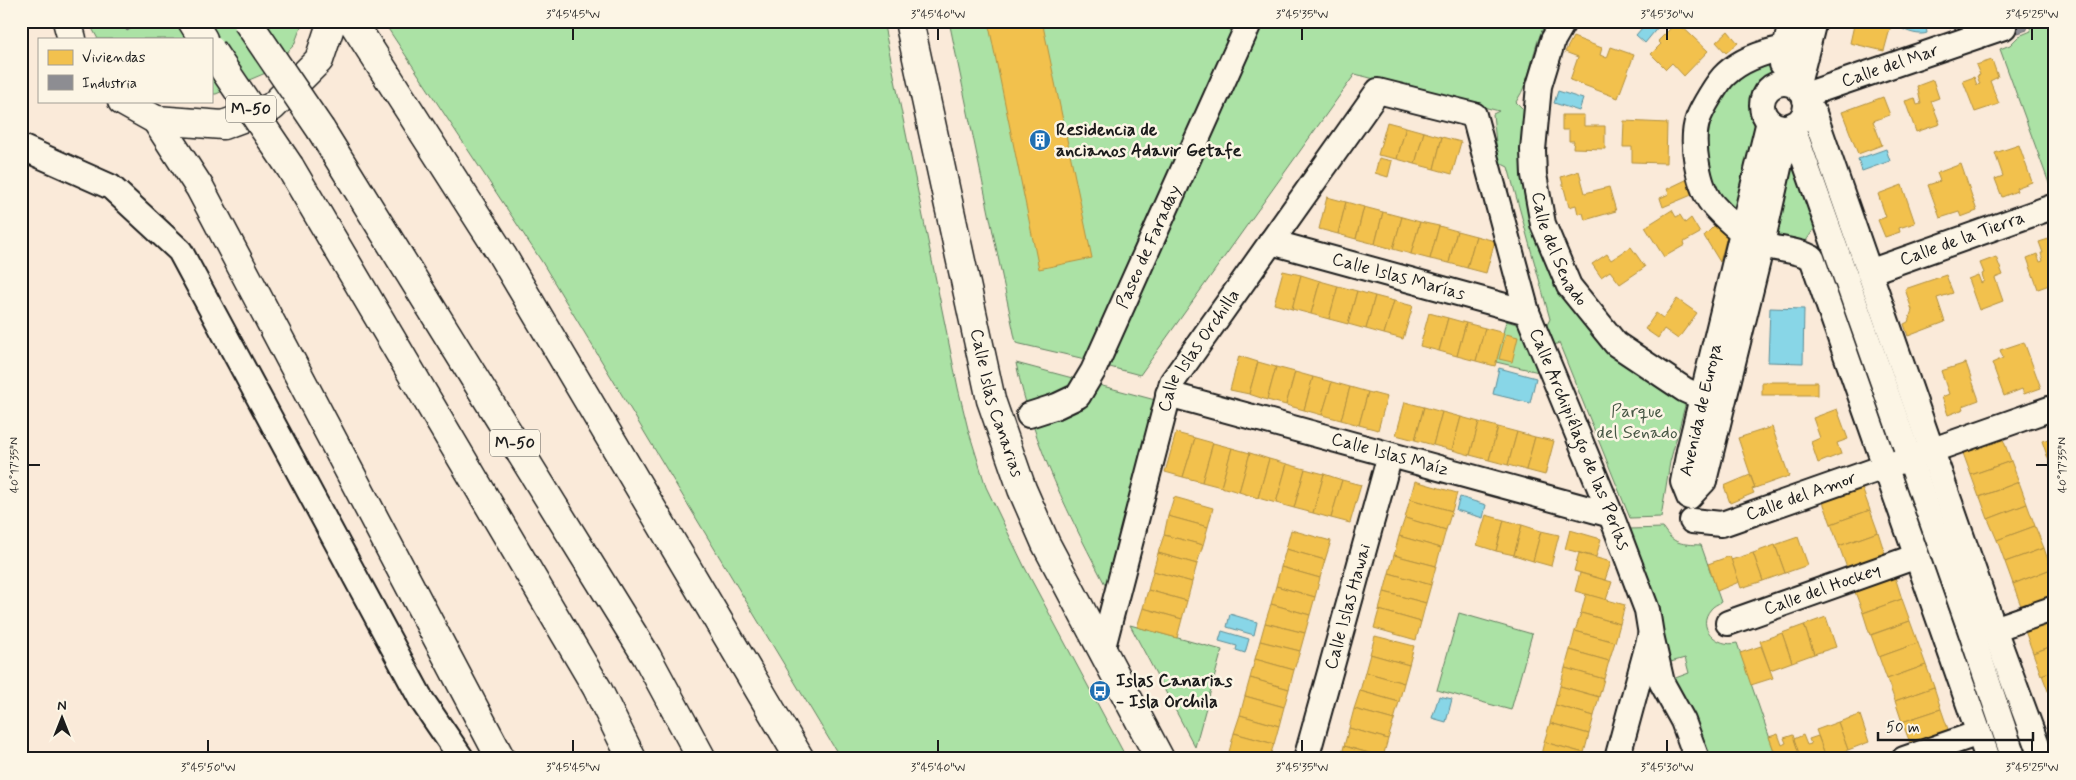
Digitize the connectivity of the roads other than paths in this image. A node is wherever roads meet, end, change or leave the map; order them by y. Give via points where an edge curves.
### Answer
1 (67, 21) edge
2 (192, 21) edge
3 (247, 21) edge
4 (332, 21) edge
5 (352, 21) edge
6 (909, 21) edge
7 (1250, 21) edge
8 (1564, 21) edge
9 (1791, 21) edge
10 (1814, 21) edge
11 (2004, 27) dead end
12 (72, 38) edge
13 (203, 38) edge
14 (1785, 48) junction
15 (212, 51) edge
16 (1796, 91) junction
17 (124, 102) edge
18 (1474, 115) joint
19 (156, 120) junction
20 (1783, 124) junction
21 (21, 147) edge
22 (2055, 206) edge
23 (1753, 238) junction
24 (1272, 242) junction
25 (1869, 272) junction
26 (1527, 312) junction
27 (1168, 394) junction
28 (1712, 403) joint
29 (2055, 407) edge
30 (1029, 415) dead end
31 (1932, 451) junction
32 (1390, 455) junction
33 (1910, 459) junction
34 (1886, 467) junction
35 (1611, 515) junction
36 (1692, 521) dead end
37 (1917, 556) junction
38 (2055, 608) edge
39 (715, 613) junction
40 (1967, 621) junction
41 (1728, 623) dead end
42 (1994, 630) junction
43 (1650, 635) junction
44 (1102, 651) junction
45 (1952, 654) junction
46 (2025, 709) junction
47 (1980, 733) junction
48 (2010, 748) edge
49 (462, 759) edge
50 (500, 759) edge
51 (632, 759) edge
52 (702, 759) edge
53 (779, 759) edge
54 (800, 759) edge
55 (1160, 759) edge
56 (1306, 759) edge
57 (1617, 759) edge
58 (1696, 759) edge
59 (1904, 759) edge
60 (1988, 759) edge
61 (2042, 759) edge

1 - 12 main road
2 - 13 main road
3 - 52 main road, M-50, bridge via 321,130 647,657
4 - 19 main road via 319,60 272,107 223,125
5 - 39 main road via 502,255
6 - 44 main road, Calle Islas Canarias via 991,400 1042,536
7 - 30 street, Paseo de Faraday via 1093,371 1078,396
8 - 28 street, Calle del Senado via 1553,40 1539,86 1533,150 1543,224 1569,286 1616,344 1685,390
9 - 14 street
10 - 16 street
11 - 16 street, Calle del Mar
14 - 16 street
14 - 23 street via 1765,51 1725,74 1698,120 1695,155 1701,183 1712,205
15 - 51 main road, M-50, bridge via 290,167 597,688
16 - 20 street via 1806,111 1800,121
16 - 20 street via 1766,91 1761,104 1763,113
16 - 25 street via 1814,114
17 - 19 main road
18 - 24 street, Calle Islas Orchilla via 1378,91
18 - 26 street, Calle Archipiélago de las Perlas
19 - 50 main road via 200,188
20 - 23 street, Avenida de Europa
20 - 33 street
21 - 49 street via 111,187 180,251 421,699
22 - 25 street, Calle de la Tierra
23 - 28 street, Avenida de Europa
23 - 34 street via 1800,251 1812,258
24 - 26 street, Calle Islas Marías
24 - 27 street, Calle Islas Orchilla via 1172,382
25 - 31 street
26 - 35 street, Calle Archipiélago de las Perlas
27 - 32 street, Calle Islas Maíz
27 - 44 street, Calle Islas Orchilla
29 - 31 street, Calle del Amor
31 - 33 street, Calle del Amor
31 - 42 street
32 - 35 street, Calle Islas Maíz
32 - 56 street, Calle Islas Hawai
33 - 34 street, Calle del Amor
33 - 40 street
34 - 36 street, Calle del Amor via 1721,524
34 - 37 street
35 - 43 street, Calle Archipiélago de las Perlas via 1647,610
37 - 41 street, Calle del Hockey
37 - 45 street
38 - 42 street
39 - 53 main road
39 - 54 main road
40 - 45 street
40 - 48 street
42 - 46 street
43 - 57 street
43 - 58 street, Calle Archipiélago de las Perlas via 1662,683 1683,721
44 - 55 main road, Calle Islas Canarias
45 - 47 street
46 - 48 street
46 - 61 street
47 - 59 street
47 - 60 street

